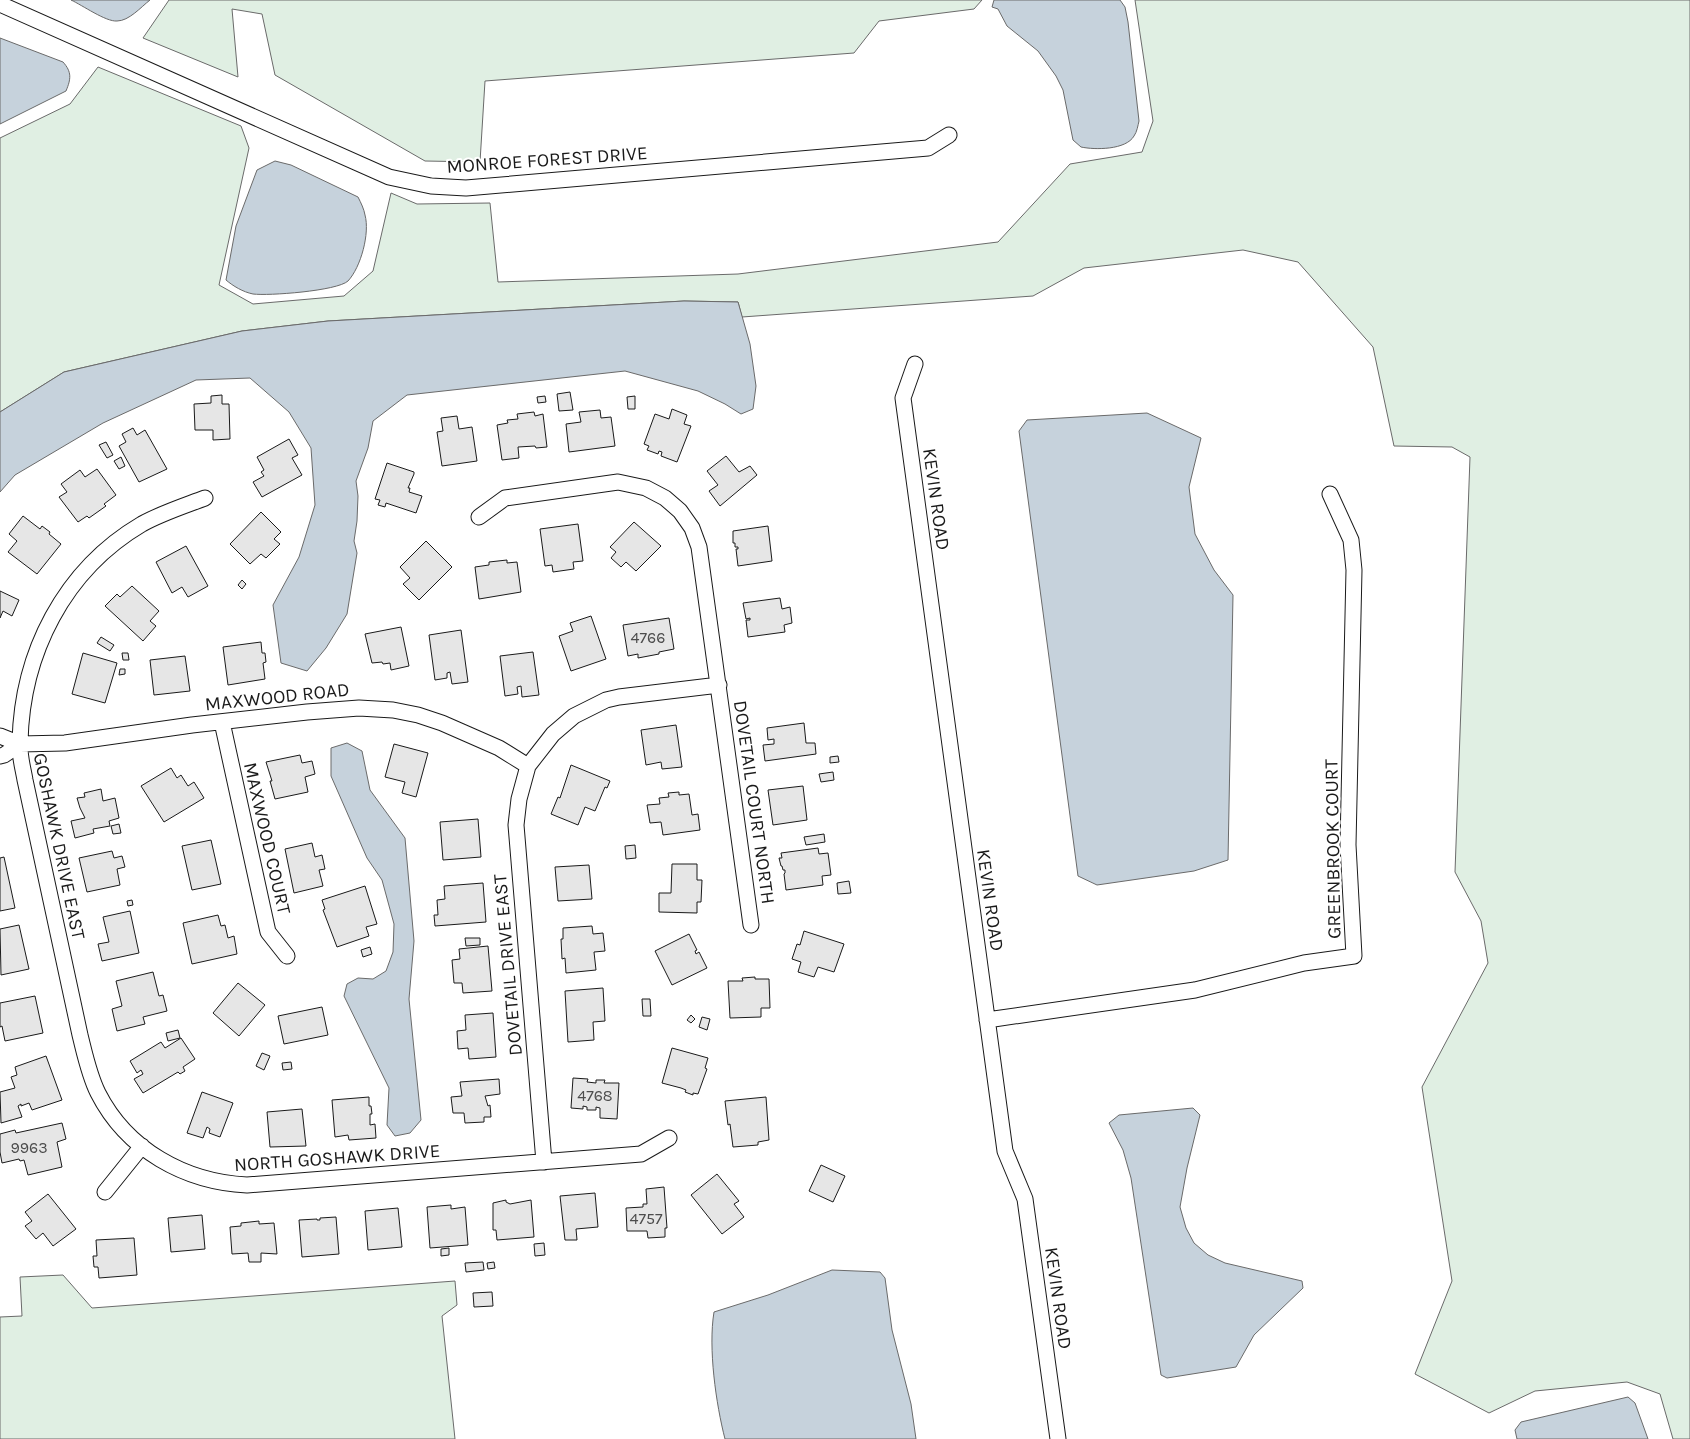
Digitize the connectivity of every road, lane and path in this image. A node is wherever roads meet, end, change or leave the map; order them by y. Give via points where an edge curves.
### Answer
1 (0, 4) edge
2 (949, 135) dead end
3 (915, 364) dead end
4 (1330, 494) dead end
5 (205, 498) dead end
6 (479, 516) dead end
7 (719, 685) junction
8 (222, 722) junction
9 (0, 736) edge
10 (20, 744) junction
11 (0, 756) edge
12 (528, 766) junction
13 (751, 925) dead end
14 (287, 956) dead end
15 (987, 1020) junction
16 (669, 1138) dead end
17 (142, 1146) junction
18 (544, 1162) junction
19 (105, 1192) dead end
20 (1058, 1439) edge

1 - 2 street, MONROE FOREST DRIVE via 390,177 431,186 476,187 928,148
3 - 15 street, KEVIN ROAD via 903,398
4 - 15 street, GREENBROOK COURT via 1351,540 1354,570 1348,845 1354,956 1304,963 1195,990
5 - 10 street, GOSHAWK DRIVE EAST via 166,512 128,533 89,566 67,593 33,656 25,687
6 - 7 street, DOVETAIL COURT NORTH via 505,498 618,482 646,488 665,498 688,522 699,547
7 - 12 street via 606,700 574,716 553,734
7 - 13 street, DOVETAIL COURT NORTH
8 - 10 street, MAXWOOD ROAD via 64,743
8 - 12 street, MAXWOOD ROAD via 342,709 393,710 418,715 474,736
8 - 14 street, MAXWOOD COURT via 268,932
9 - 10 street, MAXWOOD ROAD
10 - 11 street, MAXWOOD ROAD
10 - 17 street, GOSHAWK DRIVE EAST via 61,950 91,1077 114,1119
12 - 18 street, DOVETAIL DRIVE EAST via 516,825
15 - 20 street, KEVIN ROAD via 1005,1151 1025,1199
16 - 18 street, NORTH GOSHAWK DRIVE via 641,1154
17 - 18 street, NORTH GOSHAWK DRIVE via 183,1172 212,1181 247,1185
17 - 19 street

